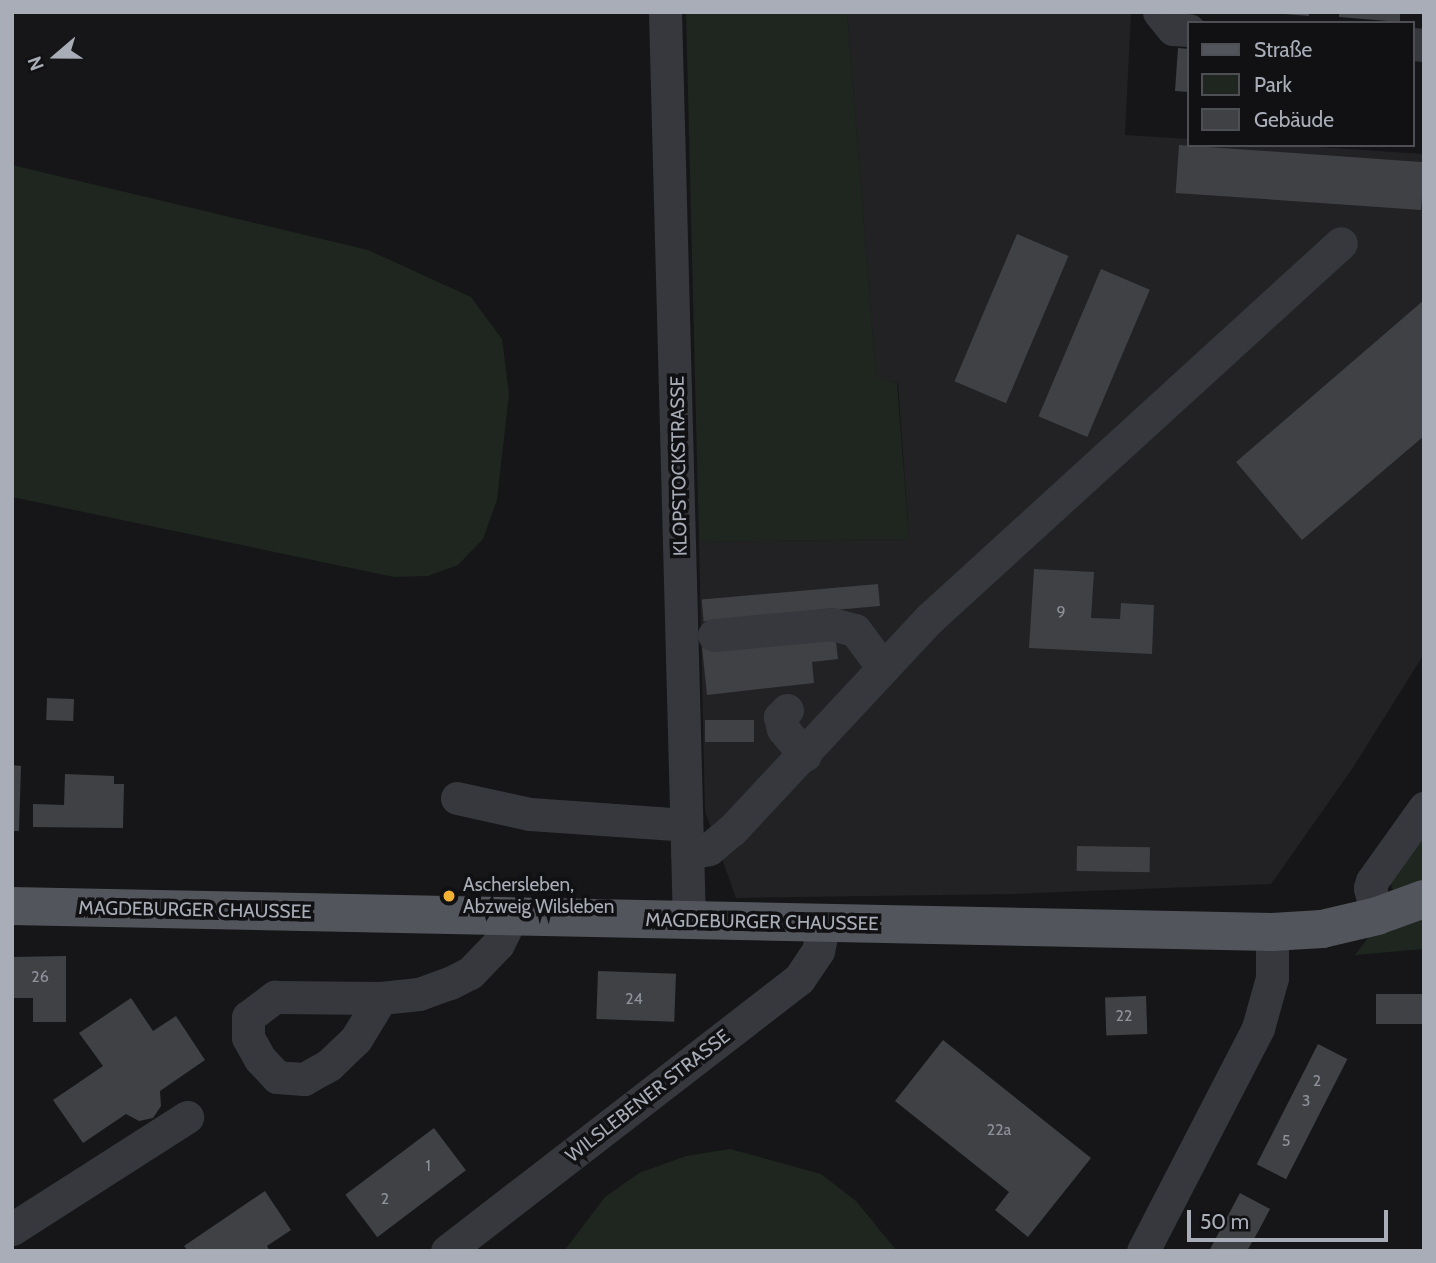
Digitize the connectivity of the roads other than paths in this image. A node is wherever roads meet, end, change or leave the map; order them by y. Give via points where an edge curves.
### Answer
1 (665, 12) edge
2 (1159, 12) edge
3 (1188, 30) edge
4 (1341, 243) dead end
5 (714, 635) dead end
6 (883, 668) junction
7 (787, 710) dead end
8 (805, 755) junction
9 (457, 798) dead end
10 (1424, 808) edge
11 (687, 839) junction
12 (1424, 899) edge
13 (12, 906) edge
14 (1377, 916) junction
15 (511, 917) junction
16 (689, 920) junction
17 (824, 923) junction
18 (1272, 932) junction
19 (381, 998) dead end
20 (187, 1117) dead end
21 (12, 1229) edge
22 (447, 1251) edge
23 (1143, 1251) edge

1 - 11 street, KLOPSTOCKSTRASSE
2 - 3 street via 1173,29
4 - 6 street via 1060,495
5 - 6 street via 832,624 855,630
6 - 8 street
7 - 8 street via 780,718 783,730
8 - 11 street via 709,849
9 - 11 street
10 - 14 street via 1372,881
11 - 16 street, KLOPSTOCKSTRASSE
12 - 14 main road, MAGDEBURGER CHAUSSEE
13 - 15 main road, MAGDEBURGER CHAUSSEE
14 - 18 main road, MAGDEBURGER CHAUSSEE via 1322,929
15 - 16 main road, MAGDEBURGER CHAUSSEE
15 - 19 street via 498,944 470,973 419,994
16 - 17 main road, MAGDEBURGER CHAUSSEE
17 - 18 main road, MAGDEBURGER CHAUSSEE
17 - 22 street, WILSLEBENER STRASSE via 818,951 799,979
18 - 23 street via 1269,995 1242,1063
20 - 21 street

